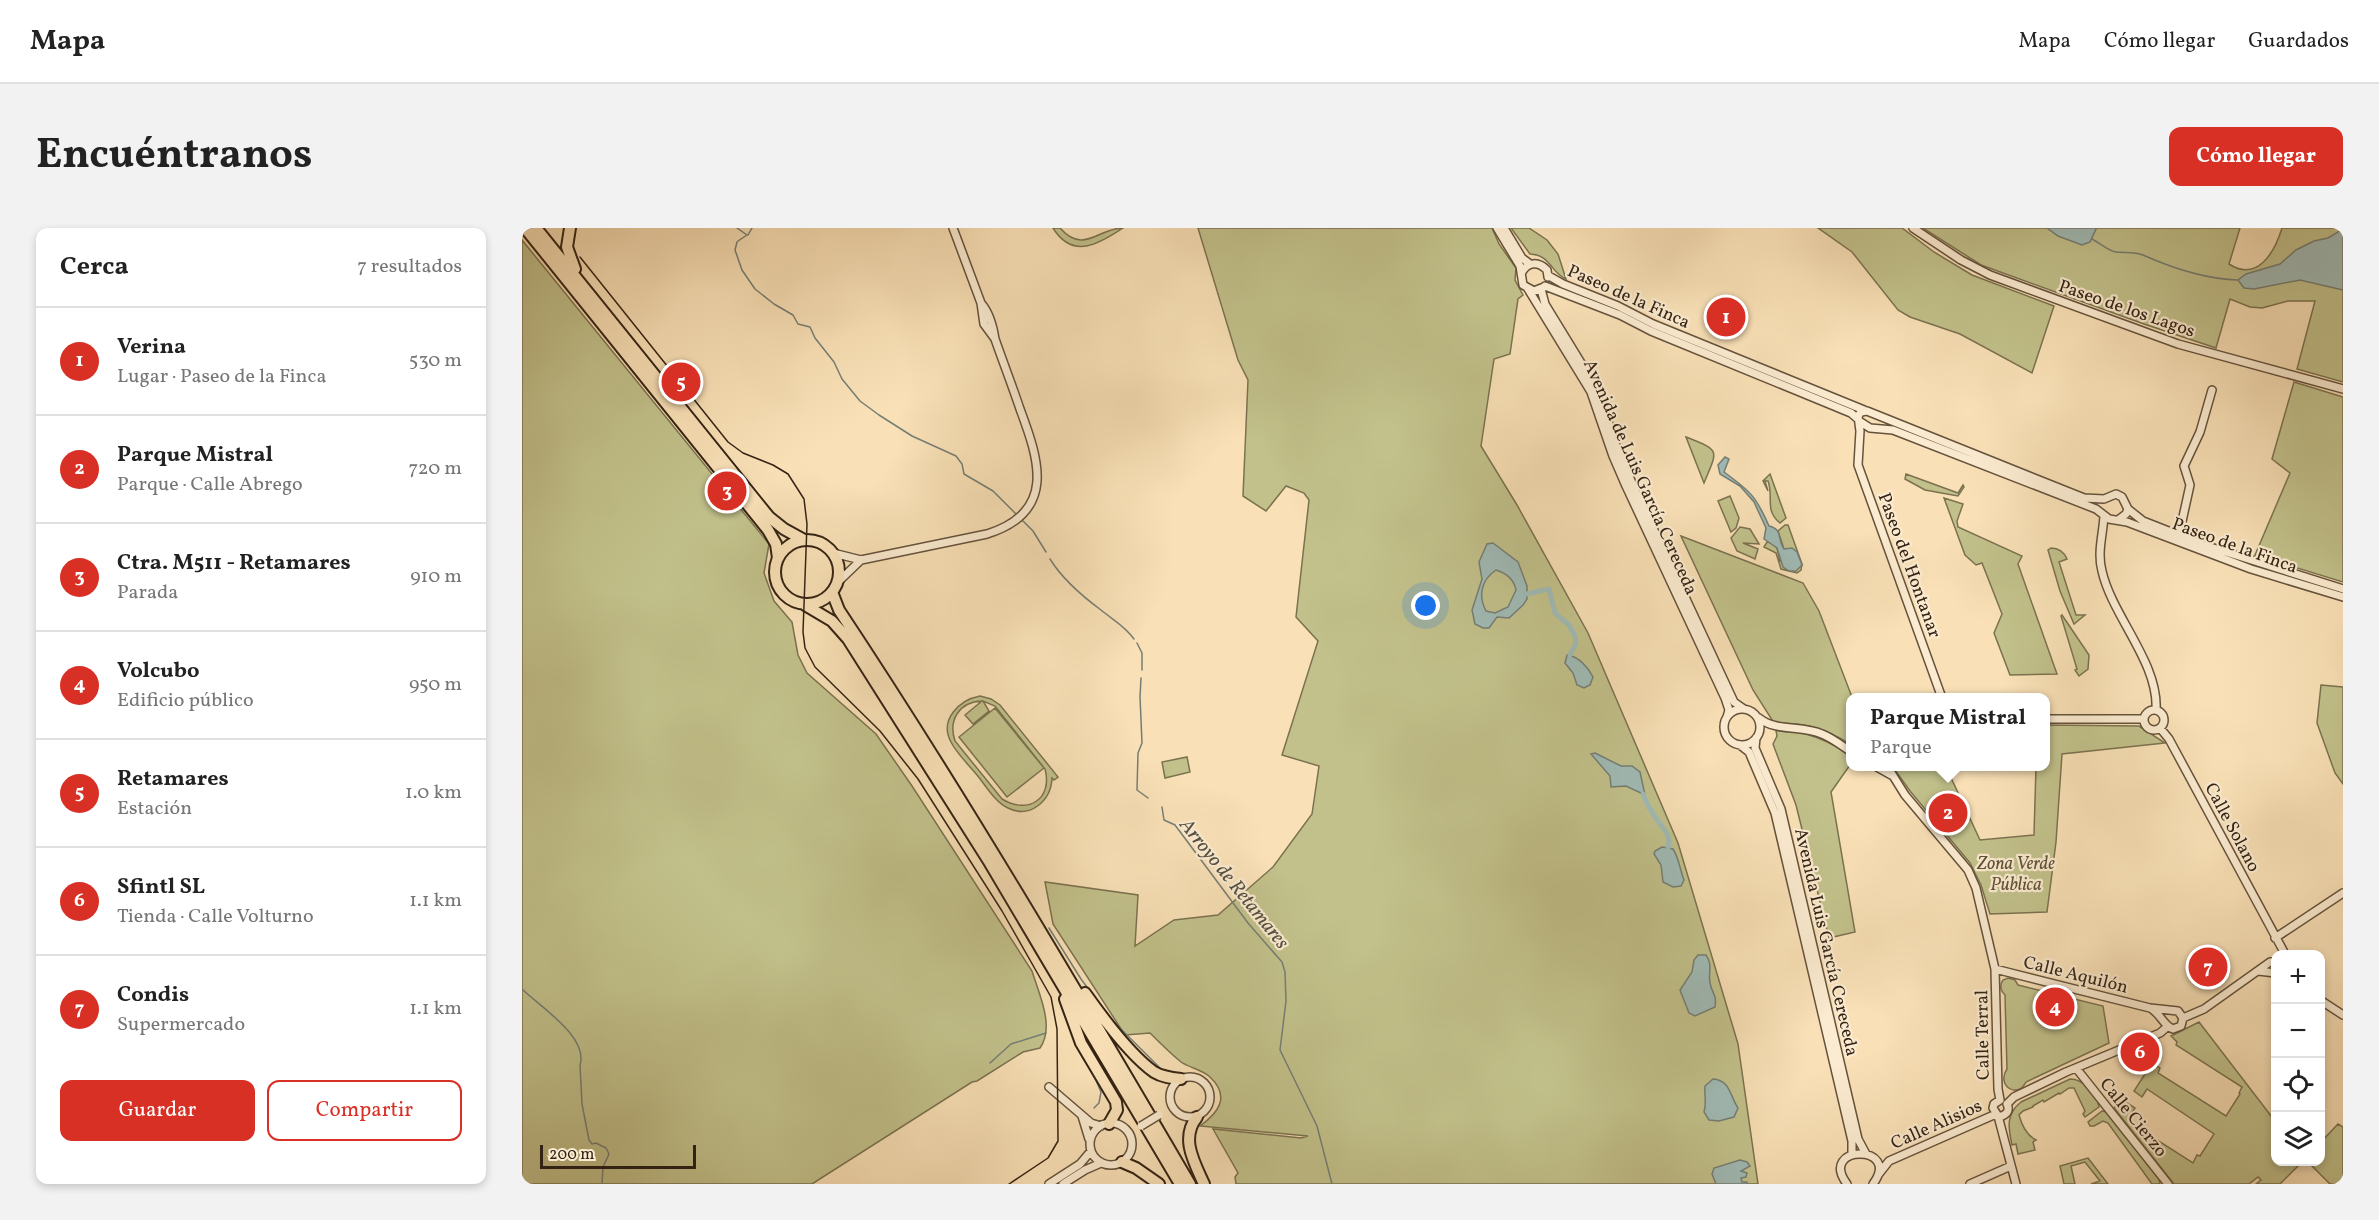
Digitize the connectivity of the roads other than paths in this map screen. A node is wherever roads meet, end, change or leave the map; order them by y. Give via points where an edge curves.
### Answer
1 (525, 228) edge
2 (536, 228) edge
3 (570, 228) edge
4 (953, 228) edge
5 (1497, 228) edge
6 (1504, 228) edge
7 (1913, 228) edge
8 (1530, 264) junction
9 (1522, 272) junction
10 (1549, 276) junction
11 (582, 283) junction
12 (1543, 288) junction
13 (1528, 289) junction
14 (2343, 389) edge
15 (2212, 390) dead end
16 (1864, 410) junction
17 (1882, 418) junction
18 (1859, 420) junction
19 (1877, 428) junction
20 (1860, 441) junction
21 (2104, 498) junction
22 (2127, 509) junction
23 (2103, 514) junction
24 (2117, 520) junction
25 (2178, 535) junction
26 (2102, 538) junction
27 (804, 540) junction
28 (833, 553) junction
29 (778, 558) junction
30 (861, 560) junction
31 (835, 587) junction
32 (2343, 589) edge
33 (2343, 597) edge
34 (806, 605) junction
35 (1940, 693) edge
36 (1744, 709) junction
37 (2156, 710) junction
38 (1757, 716) junction
39 (1727, 717) junction
40 (2050, 719) edge
41 (2144, 719) junction
42 (1772, 727) junction
43 (2160, 728) junction
44 (1757, 736) junction
45 (1740, 745) junction
46 (1846, 748) edge
47 (1884, 771) edge
48 (1889, 771) edge
49 (1891, 775) junction
50 (2343, 893) edge
51 (1041, 928) junction
52 (2276, 940) junction
53 (2277, 950) edge
54 (2282, 950) edge
55 (2271, 962) edge
56 (1052, 969) junction
57 (1995, 969) junction
58 (2258, 971) junction
59 (2271, 972) edge
60 (2325, 1003) edge
61 (2150, 1008) junction
62 (2172, 1011) junction
63 (2343, 1015) edge
64 (2183, 1018) junction
65 (2166, 1025) junction
66 (2076, 1068) junction
67 (1181, 1079) junction
68 (1049, 1087) dead end
69 (2004, 1102) junction
70 (1171, 1103) junction
71 (1176, 1111) junction
72 (1159, 1115) junction
73 (2000, 1115) junction
74 (1082, 1116) junction
75 (1197, 1117) junction
76 (1105, 1125) junction
77 (1141, 1126) junction
78 (1123, 1127) junction
79 (1090, 1140) junction
80 (1131, 1140) junction
81 (1091, 1151) junction
82 (1852, 1155) junction
83 (1869, 1156) junction
84 (1889, 1161) junction
85 (1122, 1162) junction
86 (1101, 1163) junction
87 (2012, 1166) junction
88 (1875, 1181) edge
89 (1049, 1184) edge
90 (1064, 1184) edge
91 (1159, 1184) edge
92 (1180, 1184) edge
93 (1190, 1184) edge
94 (1204, 1184) edge
95 (1847, 1184) edge
96 (1970, 1184) edge
97 (2016, 1184) edge
98 (2168, 1184) edge

1 - 29 highway via 768,530
2 - 11 highway
3 - 11 highway via 569,258
4 - 30 street via 981,303 984,324 994,339 1034,446 1038,483 1033,498 1018,517 999,530
5 - 9 street
6 - 8 street
7 - 14 street, Paseo de los Lagos via 1990,275 2162,339
8 - 9 street
8 - 10 street via 1542,265
9 - 13 street via 1521,279
10 - 12 street
10 - 16 street, Paseo de la Finca via 1653,324
11 - 27 highway via 769,517
12 - 13 street
12 - 18 street, Paseo de la Finca via 1620,315 1851,413
12 - 36 street, Avenida de Luis García Cereceda via 1545,304 1597,389 1619,454 1734,702
13 - 39 street, Avenida de Luis García Cereceda via 1591,392 1626,486 1725,698
15 - 25 street, Paseo de la Finca via 2200,432 2184,466 2190,485
16 - 17 street, Paseo de la Finca
16 - 18 street
17 - 19 street via 1883,423
17 - 21 street via 2084,498
18 - 19 street, Paseo de la Finca via 1865,426
18 - 20 street, Paseo del Hontanar
19 - 20 street
19 - 23 street via 1922,440
20 - 35 street, Paseo del Hontanar via 1858,465
21 - 22 street via 2116,494 2127,502
21 - 23 street
22 - 24 street
22 - 25 street, Paseo de la Finca via 2143,521
23 - 24 street
23 - 26 street
24 - 26 street
24 - 33 street, Paseo de la Finca
25 - 32 street, Paseo de la Finca
26 - 37 street via 2104,581 2142,657 2156,698
27 - 28 highway via 820,543
27 - 29 highway via 788,545
28 - 30 street
28 - 31 highway via 838,567
29 - 34 highway via 774,573 779,589 790,600
30 - 31 street
31 - 34 highway via 820,602
31 - 51 highway via 839,609
34 - 56 highway via 832,621 848,639
36 - 38 street
36 - 39 street
37 - 41 street via 2148,712
37 - 43 street via 2164,718
38 - 42 street
38 - 44 street
39 - 45 street via 1726,735
40 - 41 street
41 - 43 street via 2151,729
42 - 44 street
42 - 46 street via 1799,727 1823,734
43 - 52 street, Calle Solano
44 - 45 street
44 - 83 street, Avenida Luis García Cereceda via 1755,748 1781,809 1858,1139
45 - 82 street, Avenida Luis García Cereceda via 1749,752 1775,813 1852,1141
47 - 49 street
48 - 49 street
49 - 57 street, Calle Terral via 1971,877
50 - 52 street
51 - 67 highway via 1128,1046 1155,1072
51 - 93 highway
52 - 53 street, Calle Solano
52 - 54 street, Calle Solano
55 - 58 street
56 - 76 highway via 1081,1043 1115,1098 1117,1110
56 - 92 highway
57 - 61 street, Calle Aquilón
57 - 69 street, Calle Terral via 1998,1089
58 - 59 street
58 - 64 street via 2204,1010
60 - 63 street
61 - 62 street, Calle Aquilón
61 - 65 street, Calle Aquilón
62 - 64 street via 2178,1011
62 - 65 street via 2165,1017
64 - 65 street via 2179,1028
65 - 66 street via 2160,1033
66 - 69 street
66 - 98 street, Calle Cierzo
67 - 70 street via 1172,1089
67 - 75 street via 1197,1078 1210,1091 1209,1105
68 - 74 street
69 - 73 street via 2008,1109
69 - 73 street via 1993,1106
70 - 71 street
70 - 72 street
71 - 72 street
71 - 75 street via 1185,1117
72 - 77 street, bridge
73 - 84 street, Calle Alisios
73 - 87 street
74 - 76 street via 1091,1123
74 - 79 street
75 - 94 highway via 1189,1129 1188,1140
76 - 78 street
76 - 79 street
77 - 78 street
77 - 80 street
78 - 80 street
79 - 81 street
80 - 85 street via 1130,1152
81 - 86 street
81 - 89 street via 1080,1164
82 - 83 street, Calle Alisios
82 - 95 street via 1842,1170
83 - 84 street, Calle Alisios
83 - 88 street, Avenida Luis García Cereceda via 1878,1167
84 - 88 street, Calle Alisios
85 - 86 street
85 - 91 highway
86 - 90 street
87 - 96 street
87 - 97 street

